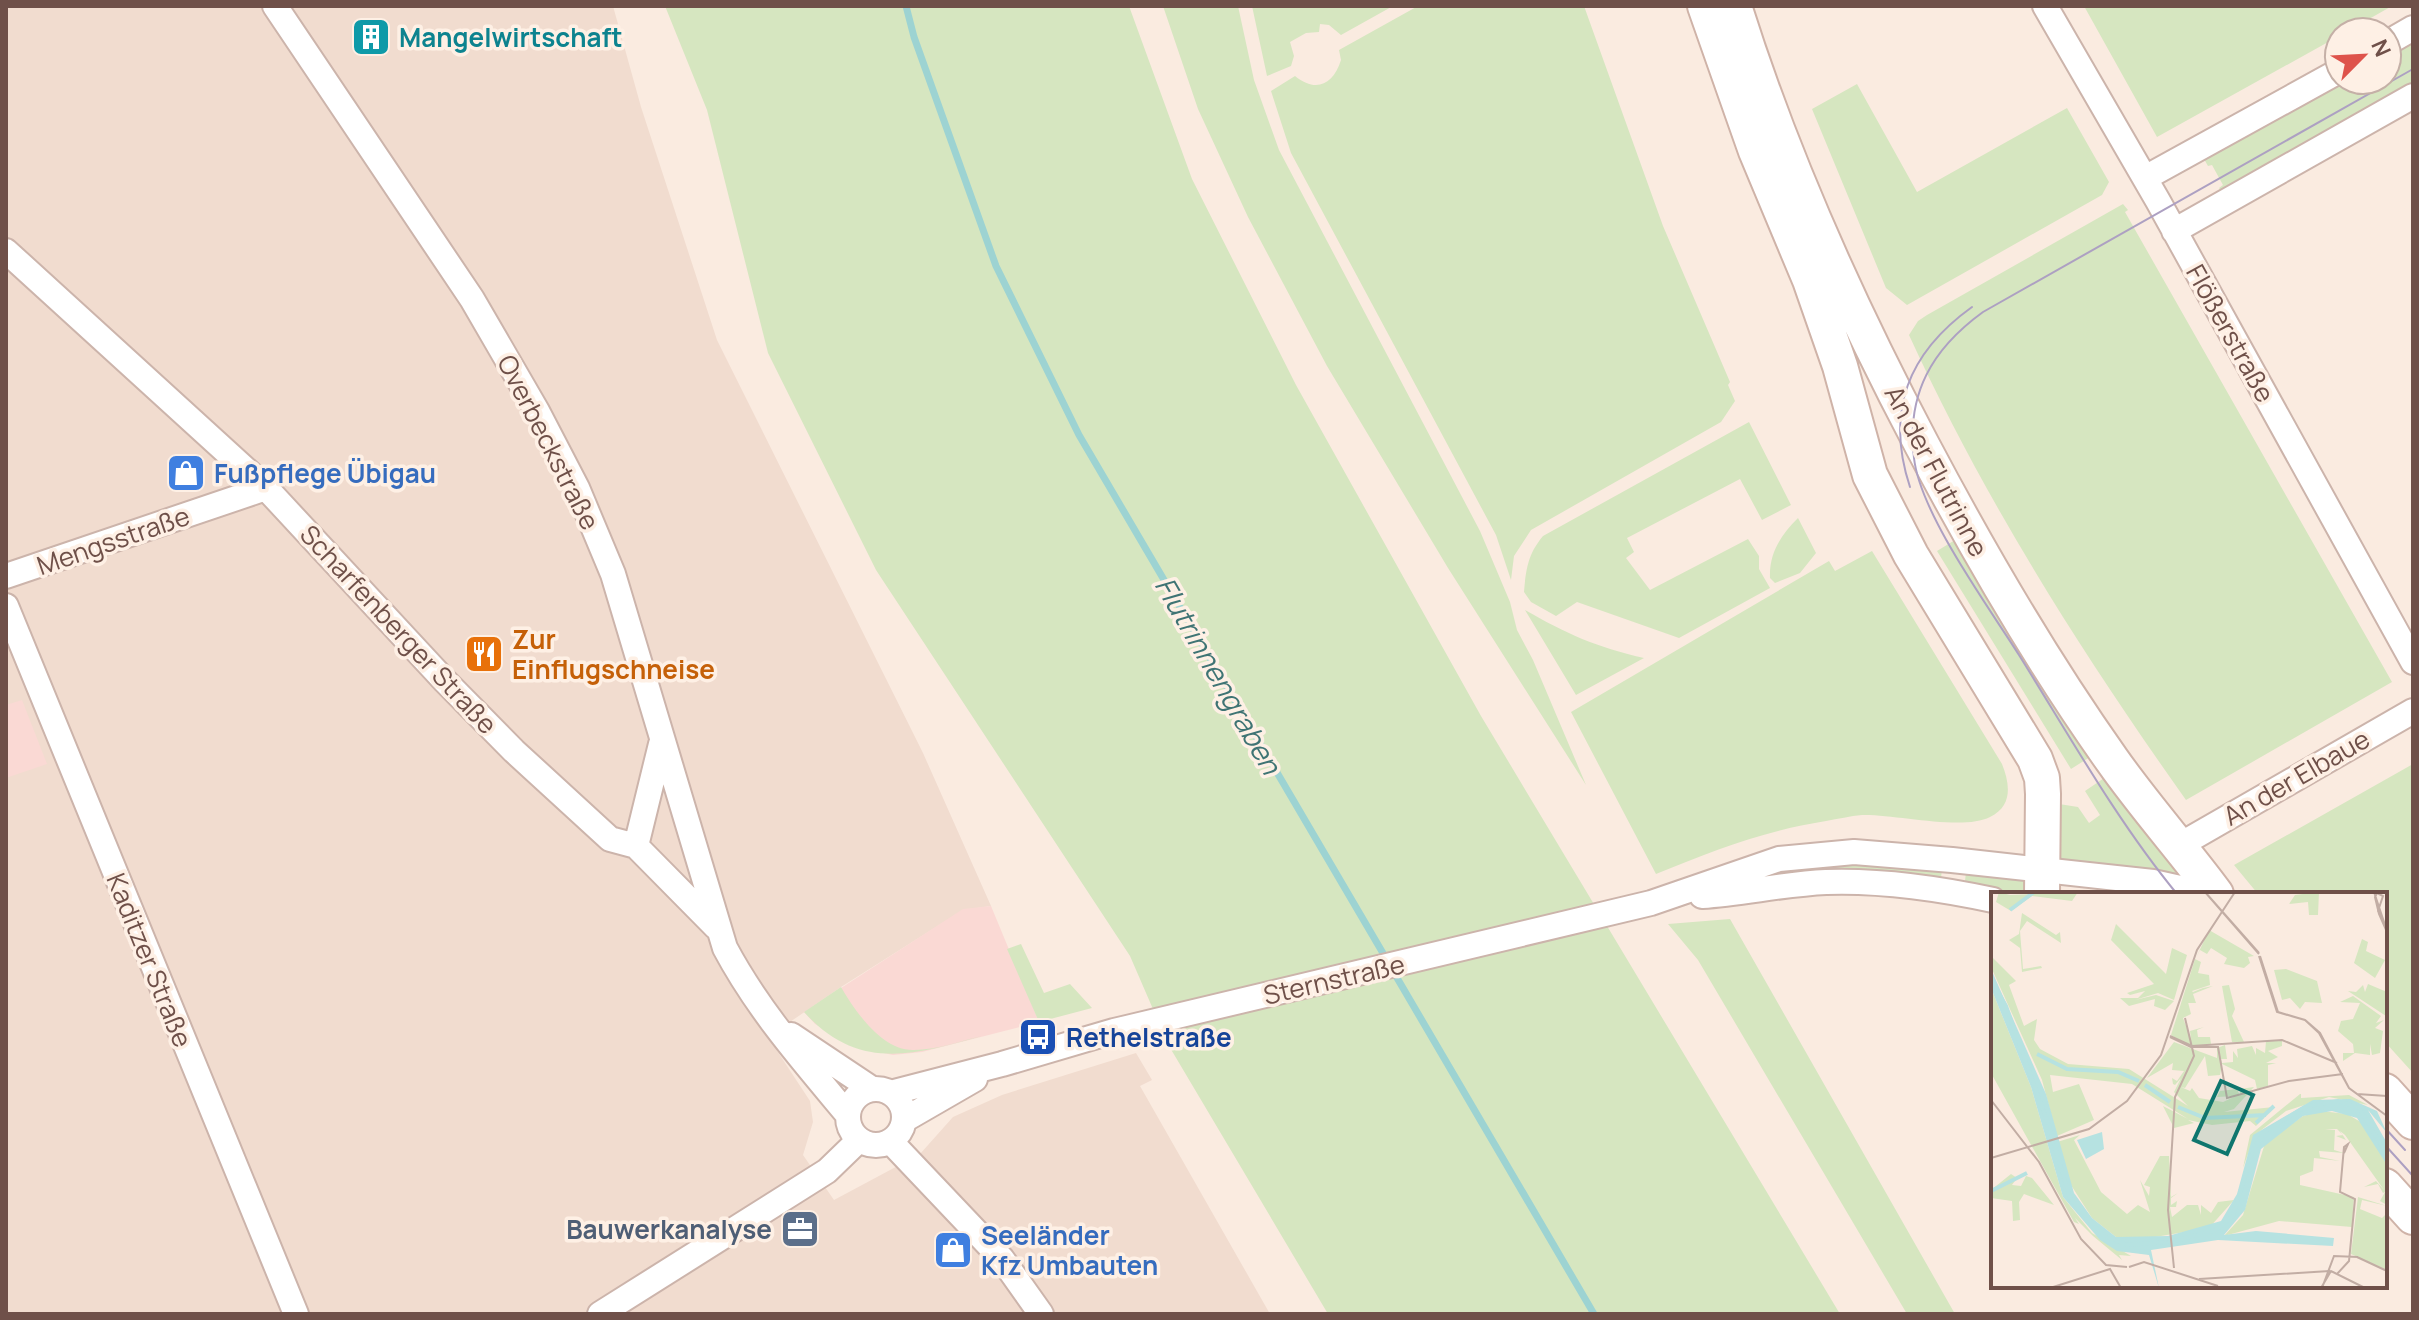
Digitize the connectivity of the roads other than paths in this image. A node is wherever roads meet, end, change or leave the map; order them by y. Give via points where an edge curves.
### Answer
1 (275, 6) edge
2 (1705, 6) edge
3 (1734, 6) edge
4 (2045, 6) edge
5 (2323, 80) edge
6 (2413, 96) edge
7 (2145, 178) junction
8 (2174, 231) junction
9 (6, 251) edge
10 (266, 488) junction
11 (6, 576) edge
12 (6, 606) edge
13 (2413, 662) edge
14 (2413, 711) edge
15 (662, 741) junction
16 (2180, 845) junction
17 (636, 846) junction
18 (2042, 882) edge
19 (2198, 892) edge
20 (2215, 892) edge
21 (1659, 900) junction
22 (1991, 900) edge
23 (718, 928) junction
24 (769, 1020) junction
25 (1002, 1064) junction
26 (881, 1091) junction
27 (2387, 1093) edge
28 (848, 1115) junction
29 (904, 1120) junction
30 (2413, 1122) edge
31 (859, 1140) junction
32 (891, 1142) junction
33 (2387, 1188) edge
34 (2413, 1217) edge
35 (296, 1314) edge
36 (600, 1314) edge
37 (1041, 1314) edge

1 - 15 street, Overbeckstraße via 472,299 537,411 613,574
2 - 18 street, An der Flutrinne via 1756,151 1810,280 1870,475 1911,555 2035,759 2043,794
3 - 16 street, An der Flutrinne via 1781,141 1871,350 2035,643 2110,758
4 - 7 street, Flößerstraße
5 - 7 street
6 - 8 street
7 - 8 street, Flößerstraße
8 - 13 street, Flößerstraße
9 - 10 street, Scharfenberger Straße
10 - 11 street, Mengsstraße
10 - 17 street, Scharfenberger Straße via 514,751 610,839
12 - 35 street, Kaditzer Straße
14 - 16 street, An der Elbaue
15 - 17 street
15 - 23 street, Overbeckstraße
16 - 20 street, An der Flutrinne
17 - 23 street, Scharfenberger Straße
18 - 19 street, Sternstraße via 2153,882
18 - 21 street, Sternstraße via 1854,852 1779,859
21 - 22 street, Sternstraße via 1828,882 1887,882
21 - 25 street, Sternstraße
23 - 24 street, Scharfenberger Straße via 745,986
24 - 26 street, Scharfenberger Straße
24 - 28 street, Scharfenberger Straße
25 - 26 street, Sternstraße
25 - 29 street, Sternstraße
26 - 28 street via 856,1097
26 - 29 street via 901,1104
27 - 30 street
28 - 31 street
29 - 32 street
31 - 32 street via 875,1146
31 - 36 street via 827,1171
32 - 37 street via 1002,1259
33 - 34 street

